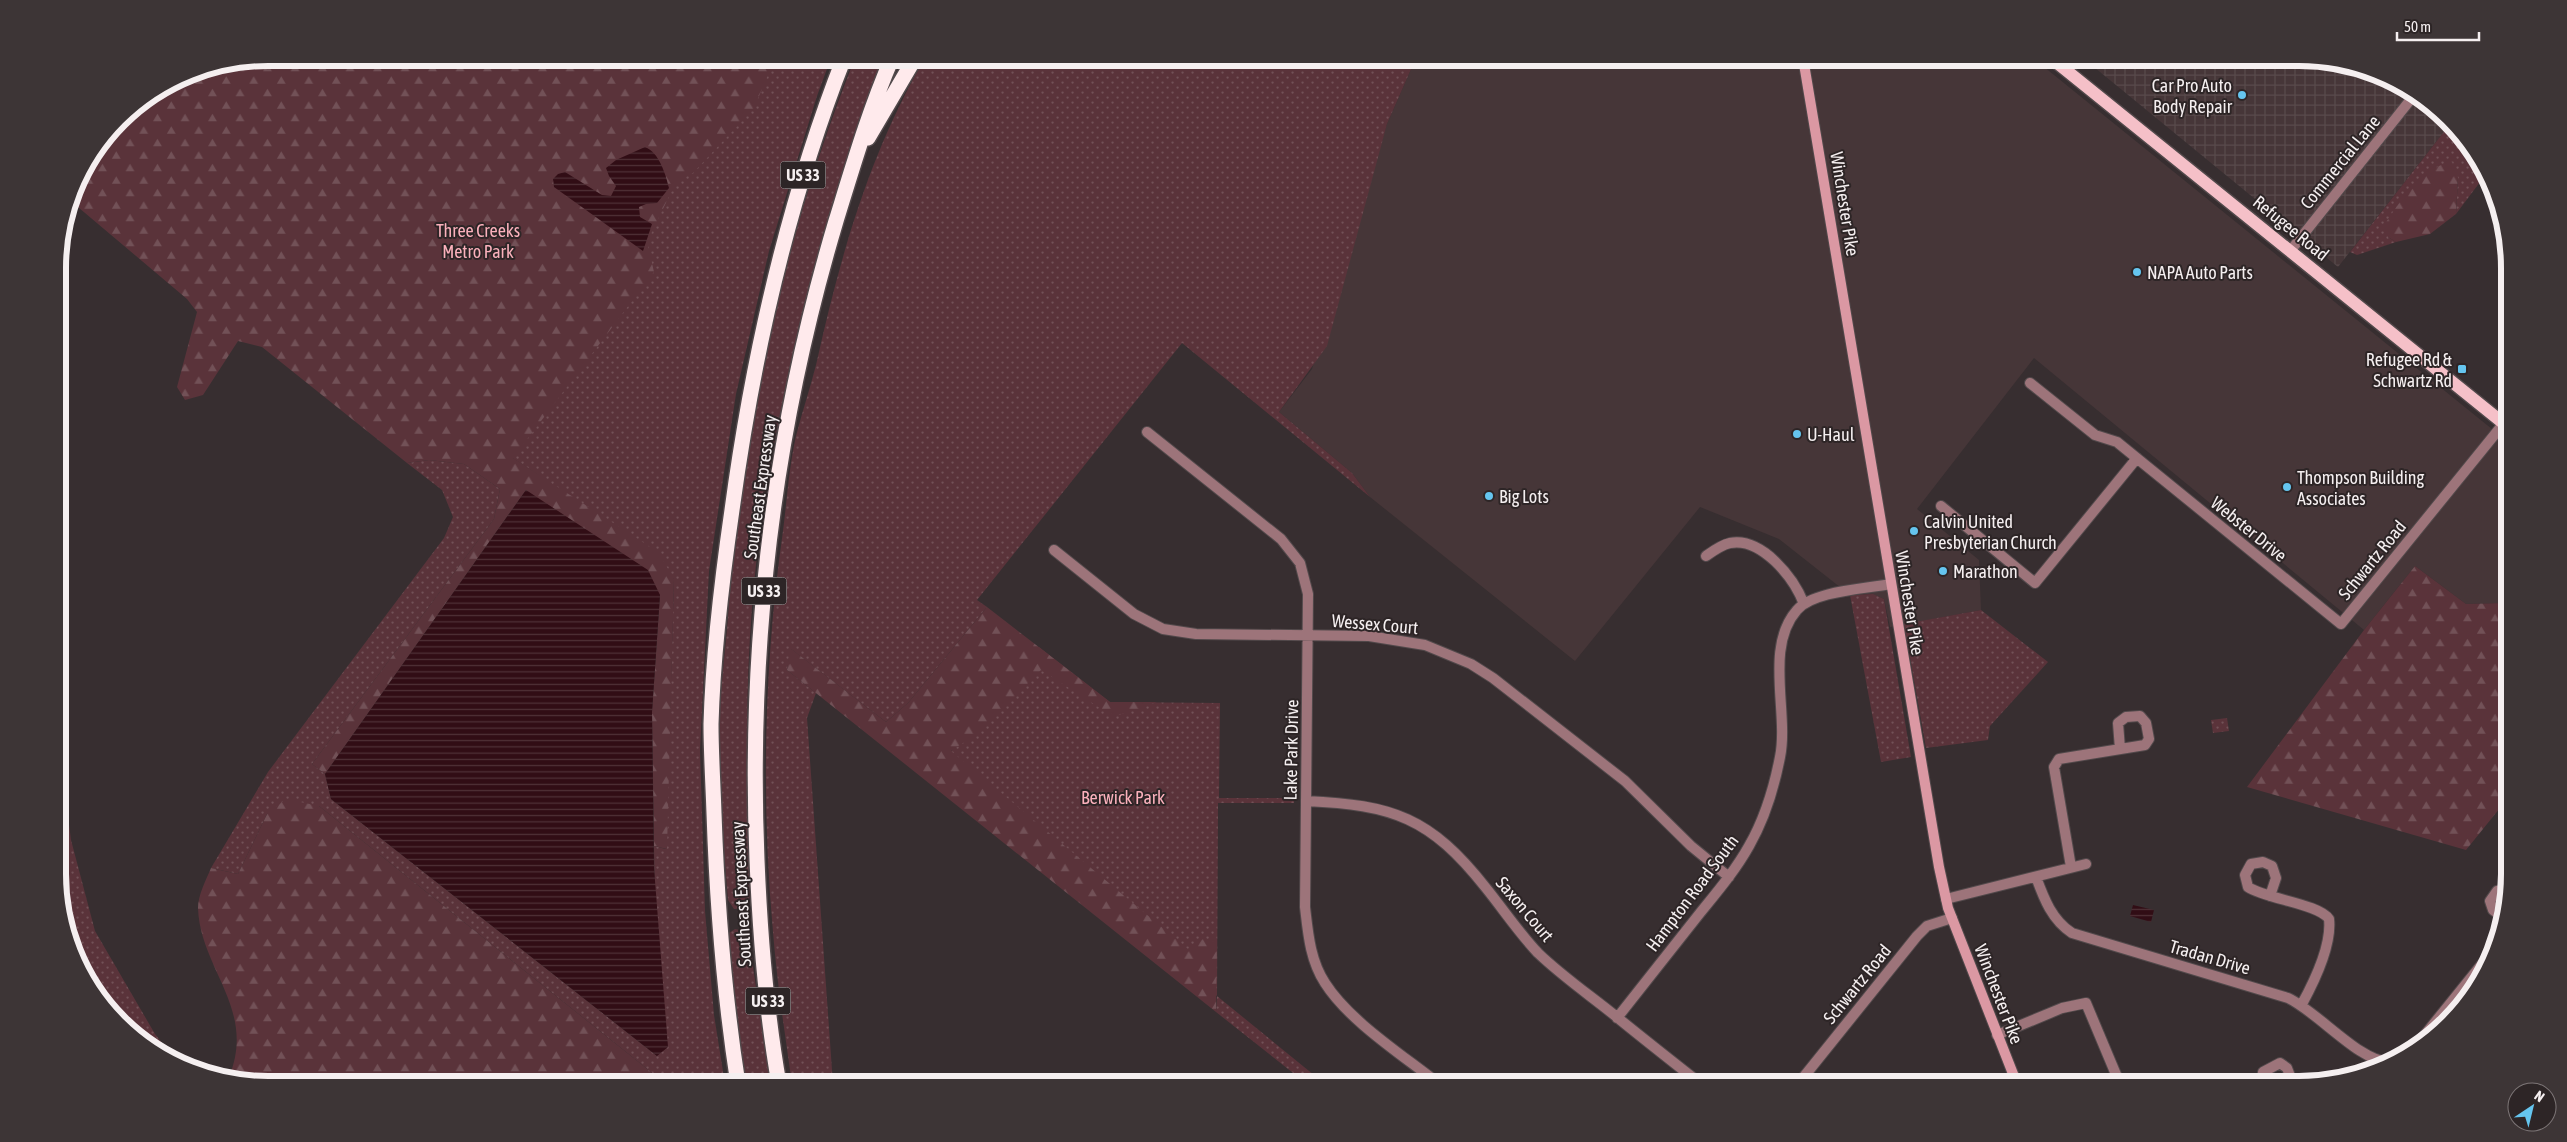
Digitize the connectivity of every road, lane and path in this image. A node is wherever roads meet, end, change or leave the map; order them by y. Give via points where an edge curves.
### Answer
1 (841, 66) edge
2 (889, 66) edge
3 (910, 66) edge
4 (1804, 66) edge
5 (2061, 66) edge
6 (2410, 100) edge
7 (854, 163) junction
8 (2290, 250) junction
9 (2030, 383) dead end
10 (2501, 421) edge
11 (2501, 431) edge
12 (1147, 432) dead end
13 (2136, 458) junction
14 (1941, 506) dead end
15 (1054, 550) dead end
16 (1706, 556) dead end
17 (1890, 584) junction
18 (1804, 604) junction
19 (2341, 624) joint
20 (1308, 635) junction
21 (2120, 748) dead end
22 (1306, 801) junction
23 (2086, 864) dead end
24 (2071, 867) junction
25 (1729, 877) junction
26 (2036, 877) junction
27 (2500, 890) edge
28 (2270, 896) dead end
29 (1946, 899) junction
30 (2497, 913) edge
31 (1952, 918) junction
32 (2476, 972) edge
33 (2302, 1004) junction
34 (1617, 1018) junction
35 (2430, 1028) edge
36 (1997, 1035) junction
37 (2377, 1060) edge
38 (737, 1076) edge
39 (778, 1076) edge
40 (1429, 1076) edge
41 (1691, 1076) edge
42 (1804, 1076) edge
43 (2014, 1076) edge
44 (2117, 1076) edge
45 (2263, 1076) edge
46 (2290, 1076) edge

1 - 38 highway, Southeast Expressway / US 33 via 797,192 779,259 740,454 723,576 711,733 718,920 725,1004
2 - 7 highway, Southeast Expressway / US 33
3 - 7 highway
4 - 17 main road, Winchester Pike
5 - 8 main road, Refugee Road
6 - 8 street, Commercial Lane
7 - 39 highway, Southeast Expressway / US 33 via 822,271 793,396 773,504 758,653 755,799 760,917
8 - 10 main road, Refugee Road
9 - 13 street, Webster Drive via 2095,435 2117,442
11 - 19 street, Schwartz Road
12 - 20 street, Lake Park Drive via 1286,545 1300,563 1308,594
13 - 14 street via 2035,583
13 - 19 street, Webster Drive
15 - 20 street, Wessex Court via 1134,614 1164,629 1196,634
16 - 18 street via 1730,543 1763,552 1791,578
17 - 18 street via 1824,595
17 - 29 main road, Winchester Pike
18 - 25 street, Hampton Road South via 1791,619 1782,642 1781,756 1764,815 1749,847
20 - 22 street, Lake Park Drive
20 - 25 street, Wessex Court via 1396,639 1425,645 1471,664 1517,695 1625,781 1691,846
21 - 24 street via 2059,759 2055,763
22 - 34 street, Saxon Court via 1377,807 1423,826 1477,877 1537,952
22 - 40 street, Lake Park Drive via 1305,906 1310,948 1318,970 1337,999
23 - 24 street
24 - 26 street
25 - 34 street, Hampton Road South
26 - 29 street
26 - 33 street, Tradan Drive via 2055,919 2072,933
27 - 30 street via 2490,901
28 - 33 street via 2320,911 2329,919 2328,935 2314,981
29 - 31 main road, Winchester Pike
31 - 36 main road, Winchester Pike
31 - 42 street, Schwartz Road via 1928,926 1917,936
32 - 35 street
33 - 37 street, Tradan Drive via 2366,1055
34 - 41 street, Saxon Court
36 - 43 main road, Winchester Pike
36 - 44 street via 2062,1008 2086,1003
45 - 46 street via 2263,1072 2280,1062

